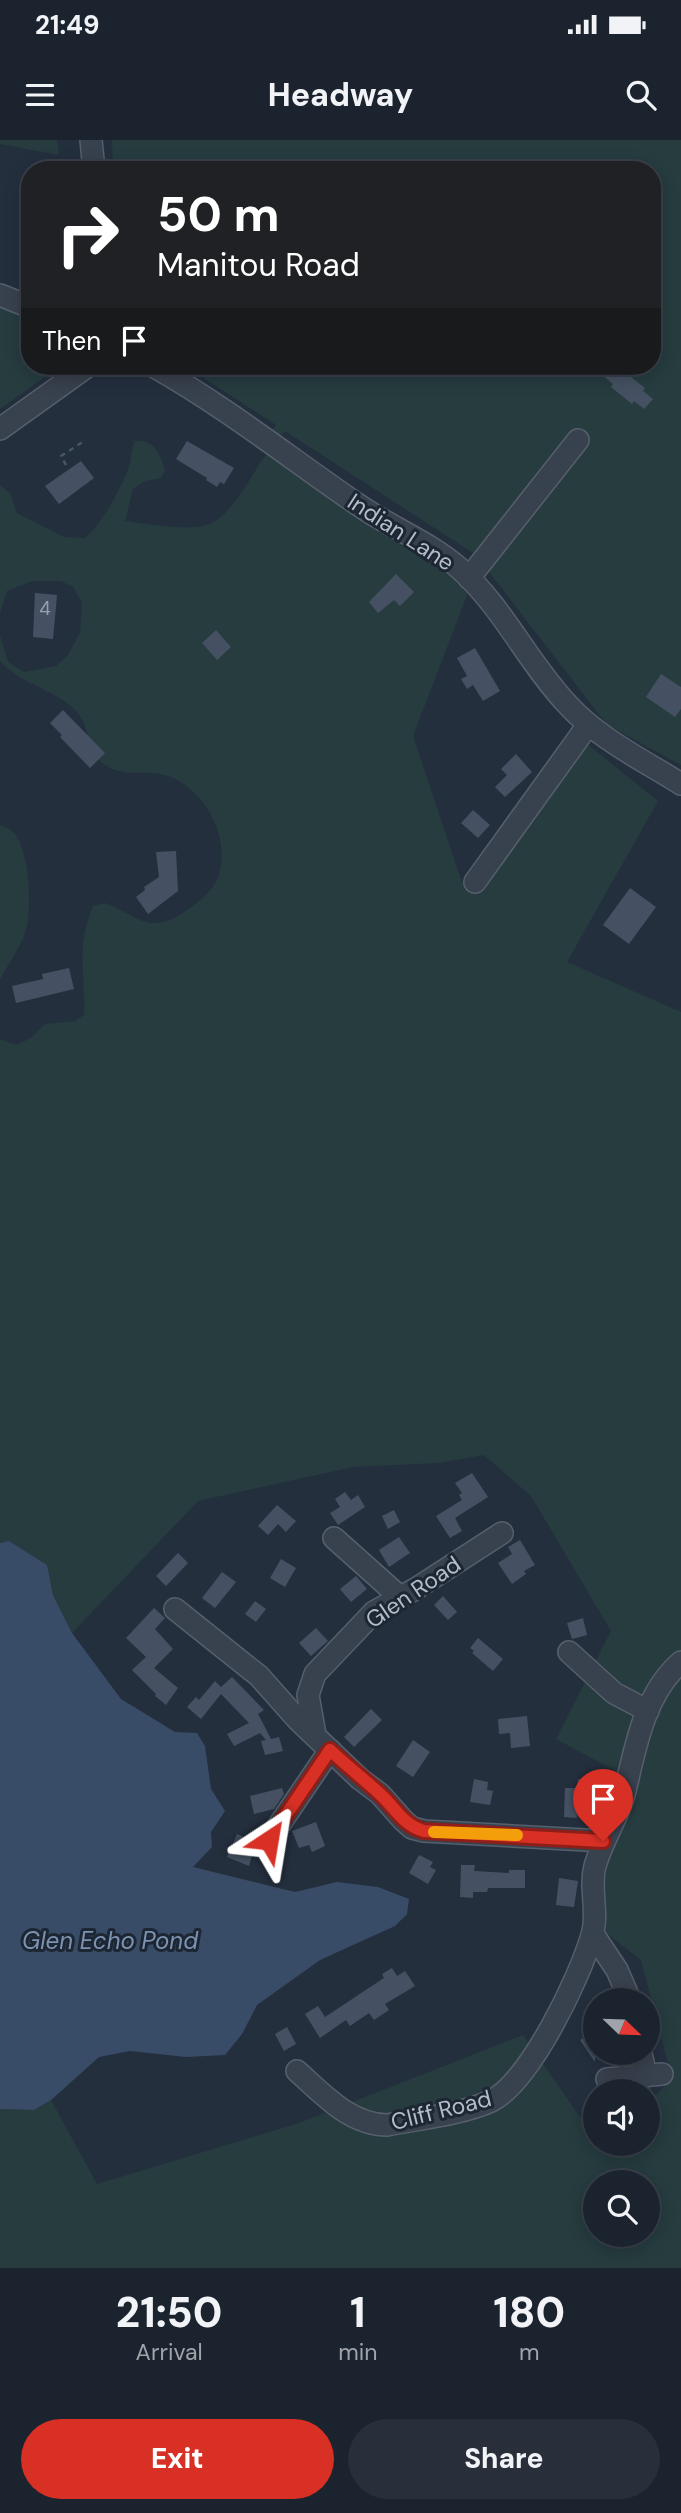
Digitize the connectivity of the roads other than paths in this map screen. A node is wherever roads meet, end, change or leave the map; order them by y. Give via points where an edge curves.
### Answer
1 (91, 140) edge
2 (93, 161) edge
3 (0, 295) edge
4 (21, 303) edge
5 (75, 375) edge
6 (167, 375) edge
7 (0, 429) edge
8 (578, 439) dead end
9 (469, 578) junction
10 (587, 724) junction
11 (681, 784) edge
12 (475, 882) dead end
13 (502, 1533) dead end
14 (334, 1538) dead end
15 (400, 1597) junction
16 (175, 1609) dead end
17 (569, 1653) dead end
18 (681, 1662) edge
19 (648, 1711) junction
20 (323, 1742) junction
21 (269, 1840) dead end
22 (603, 1841) junction
23 (593, 1934) junction
24 (625, 1988) edge
25 (648, 2065) edge
26 (297, 2071) dead end
27 (607, 2079) dead end

1 - 2 street
3 - 4 street
5 - 7 street
6 - 9 street, Indian Lane via 249,426 365,510 434,549
8 - 9 street
9 - 10 street, Indian Lane via 550,684
10 - 11 street, Indian Lane
10 - 12 street
13 - 15 street, Glen Road
14 - 15 street
15 - 20 street, Glen Road via 374,1612 315,1674 308,1695
16 - 20 street via 259,1676
17 - 19 street via 614,1693
18 - 19 street via 659,1687
19 - 22 street via 622,1803
20 - 21 street
20 - 22 street via 412,1828
22 - 23 street via 594,1869
23 - 24 street
23 - 26 street, Cliff Road via 527,2067 491,2101 376,2125 350,2115
25 - 27 street via 654,2075

